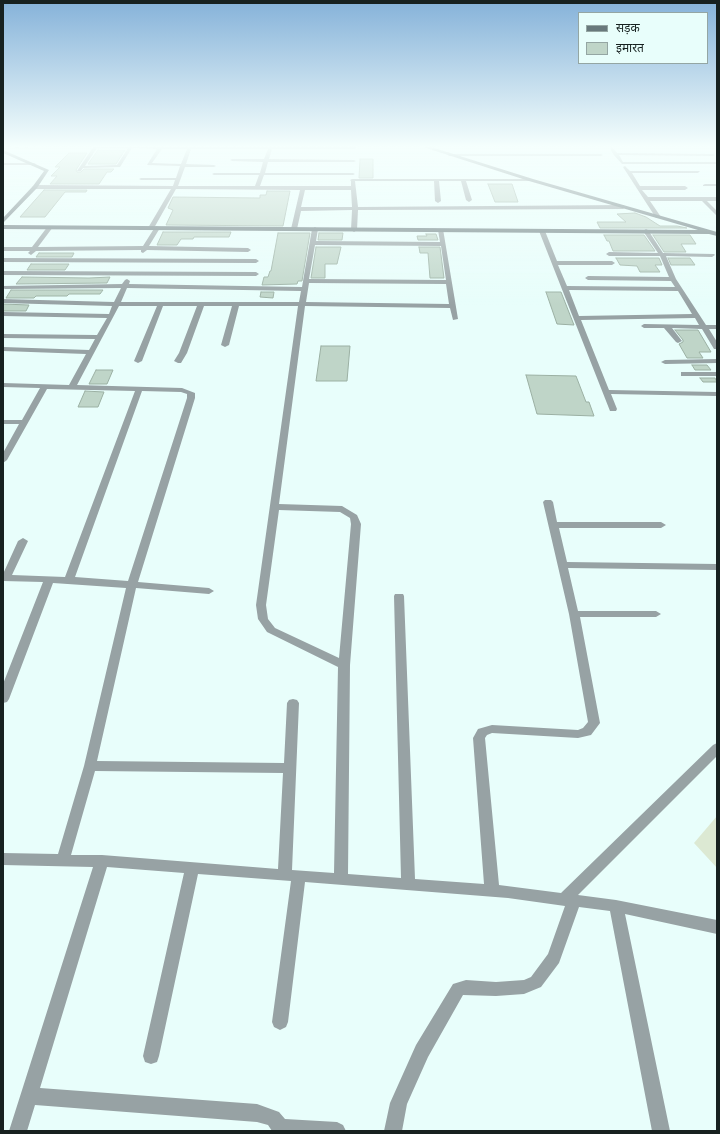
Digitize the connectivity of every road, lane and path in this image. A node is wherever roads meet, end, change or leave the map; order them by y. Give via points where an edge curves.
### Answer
1 (24, 199) edge
2 (169, 199) edge
3 (300, 199) edge
4 (354, 199) edge
5 (595, 199) edge
6 (645, 199) joint
7 (717, 199) edge
8 (704, 200) junction
9 (623, 207) junction
10 (355, 208) junction
11 (298, 209) junction
12 (715, 209) edge
13 (717, 214) edge
14 (658, 217) junction
15 (3, 221) edge
16 (3, 226) edge
17 (50, 227) junction
18 (154, 228) junction
19 (294, 229) junction
20 (315, 229) junction
21 (354, 230) junction
22 (441, 230) junction
23 (542, 231) junction
24 (646, 231) junction
25 (709, 232) junction
26 (717, 234) edge
27 (312, 243) junction
28 (444, 244) junction
29 (3, 248) edge
30 (34, 248) junction
31 (145, 248) junction
32 (248, 250) dead end
33 (609, 254) dead end
34 (662, 255) junction
35 (712, 255) dead end
36 (3, 260) edge
37 (26, 260) junction
38 (138, 261) junction
39 (256, 261) dead end
40 (555, 263) junction
41 (612, 263) dead end
42 (3, 273) edge
43 (16, 273) junction
44 (131, 273) junction
45 (256, 274) dead end
46 (588, 278) dead end
47 (673, 279) junction
48 (449, 282) junction
49 (305, 285) junction
50 (124, 286) junction
51 (4, 288) edge
52 (565, 288) junction
53 (680, 289) junction
54 (3, 301) edge
55 (116, 304) junction
56 (160, 304) junction
57 (201, 304) junction
58 (236, 304) junction
59 (302, 304) junction
60 (453, 306) junction
61 (3, 314) edge
62 (111, 316) junction
63 (696, 316) junction
64 (577, 318) junction
65 (455, 319) dead end
66 (644, 326) dead end
67 (667, 327) junction
68 (704, 327) junction
69 (717, 327) edge
70 (3, 336) edge
71 (98, 337) junction
72 (715, 340) edge
73 (678, 341) dead end
74 (225, 345) dead end
75 (717, 347) edge
76 (3, 349) edge
77 (91, 352) junction
78 (138, 360) dead end
79 (178, 361) dead end
80 (717, 361) edge
81 (665, 362) dead end
82 (684, 374) dead end
83 (717, 374) edge
84 (3, 385) edge
85 (45, 386) junction
86 (71, 388) junction
87 (140, 390) junction
88 (607, 392) junction
89 (717, 394) edge
90 (613, 409) dead end
91 (3, 422) edge
92 (25, 422) junction
93 (3, 460) edge
94 (548, 502) dead end
95 (274, 507) junction
96 (554, 525) junction
97 (660, 525) dead end
98 (23, 542) dead end
99 (563, 565) junction
100 (717, 567) edge
101 (4, 578) edge
102 (49, 579) junction
103 (69, 580) junction
104 (132, 584) junction
105 (209, 590) dead end
106 (399, 596) dead end
107 (574, 614) junction
108 (656, 614) dead end
109 (344, 665) junction
110 (3, 699) edge
111 (293, 703) dead end
112 (717, 748) edge
113 (90, 766) junction
114 (290, 768) junction
115 (3, 859) edge
116 (63, 860) junction
117 (102, 861) junction
118 (192, 868) junction
119 (292, 876) junction
120 (341, 880) junction
121 (408, 885) junction
122 (492, 891) junction
123 (568, 900) junction
124 (616, 906) junction
125 (717, 927) edge
126 (280, 1022) dead end
127 (151, 1056) dead end
128 (29, 1096) junction
129 (281, 1129) edge
130 (18, 1131) edge
131 (337, 1131) edge
132 (393, 1131) edge
133 (661, 1131) edge

1 - 15 street
2 - 18 street
3 - 11 street
4 - 10 street
5 - 9 street
6 - 8 street
6 - 14 street
7 - 8 street
8 - 12 street
9 - 10 street
9 - 14 street
10 - 11 street
10 - 21 street
11 - 19 street
12 - 13 street
14 - 25 street
16 - 17 street
17 - 18 street
17 - 30 street
18 - 19 street
18 - 31 street
19 - 20 street
20 - 21 street
20 - 27 street
21 - 22 street
22 - 23 street
22 - 28 street
23 - 24 street
23 - 40 street
24 - 25 street
24 - 34 street
25 - 26 street
27 - 28 street
27 - 49 street
28 - 48 street
29 - 30 street
30 - 31 street
30 - 37 street
31 - 32 street
31 - 38 street
33 - 34 street
34 - 35 street
34 - 47 street
36 - 37 street
37 - 38 street
37 - 43 street
38 - 39 street
38 - 44 street
40 - 41 street
40 - 52 street
42 - 43 street
43 - 44 street
43 - 51 street
44 - 45 street
44 - 50 street
46 - 47 street
47 - 53 street
48 - 49 street
48 - 60 street
49 - 50 street
49 - 59 street
50 - 51 street
50 - 55 street
52 - 53 street
52 - 64 street
53 - 63 street
54 - 55 street
55 - 56 street
55 - 62 street
56 - 57 street
56 - 78 street
57 - 58 street
57 - 79 street
58 - 59 street
58 - 74 street
59 - 60 street
59 - 95 street
60 - 65 street
61 - 62 street
62 - 71 street
63 - 64 street
63 - 68 street
64 - 88 street
66 - 67 street
67 - 68 street
67 - 73 street
68 - 69 street
68 - 72 street
70 - 71 street
71 - 77 street
72 - 75 street
76 - 77 street
77 - 86 street
80 - 81 street
82 - 83 street
84 - 85 street
85 - 86 street
85 - 92 street
86 - 87 street
87 - 103 street
87 - 104 street via 182,390 191,395
88 - 89 street
88 - 90 street
91 - 92 street
92 - 93 street
94 - 96 street
95 - 109 street via 261,605 263,619 267,626 281,636
95 - 109 street via 342,509 354,517 356,524
96 - 97 street
96 - 99 street
98 - 101 street
99 - 100 street
99 - 107 street
101 - 102 street
102 - 103 street
102 - 110 street
103 - 104 street
104 - 105 street
104 - 113 street
106 - 121 street
107 - 108 street
107 - 122 street via 594,723 592,727 587,732 578,734 492,729 482,732 479,738
109 - 120 street
111 - 114 street
112 - 123 street
113 - 114 street
113 - 116 street
114 - 119 street
115 - 116 street
116 - 117 street
117 - 118 street
117 - 128 street
118 - 119 street
118 - 127 street
119 - 120 street
119 - 126 street
120 - 121 street
121 - 122 street
122 - 123 street
123 - 124 street
123 - 132 street via 554,958 536,982 517,988 496,990 466,987 458,990 422,1051 399,1103
124 - 125 street
124 - 133 street
128 - 129 street via 257,1113 273,1118
128 - 130 street
129 - 131 street

